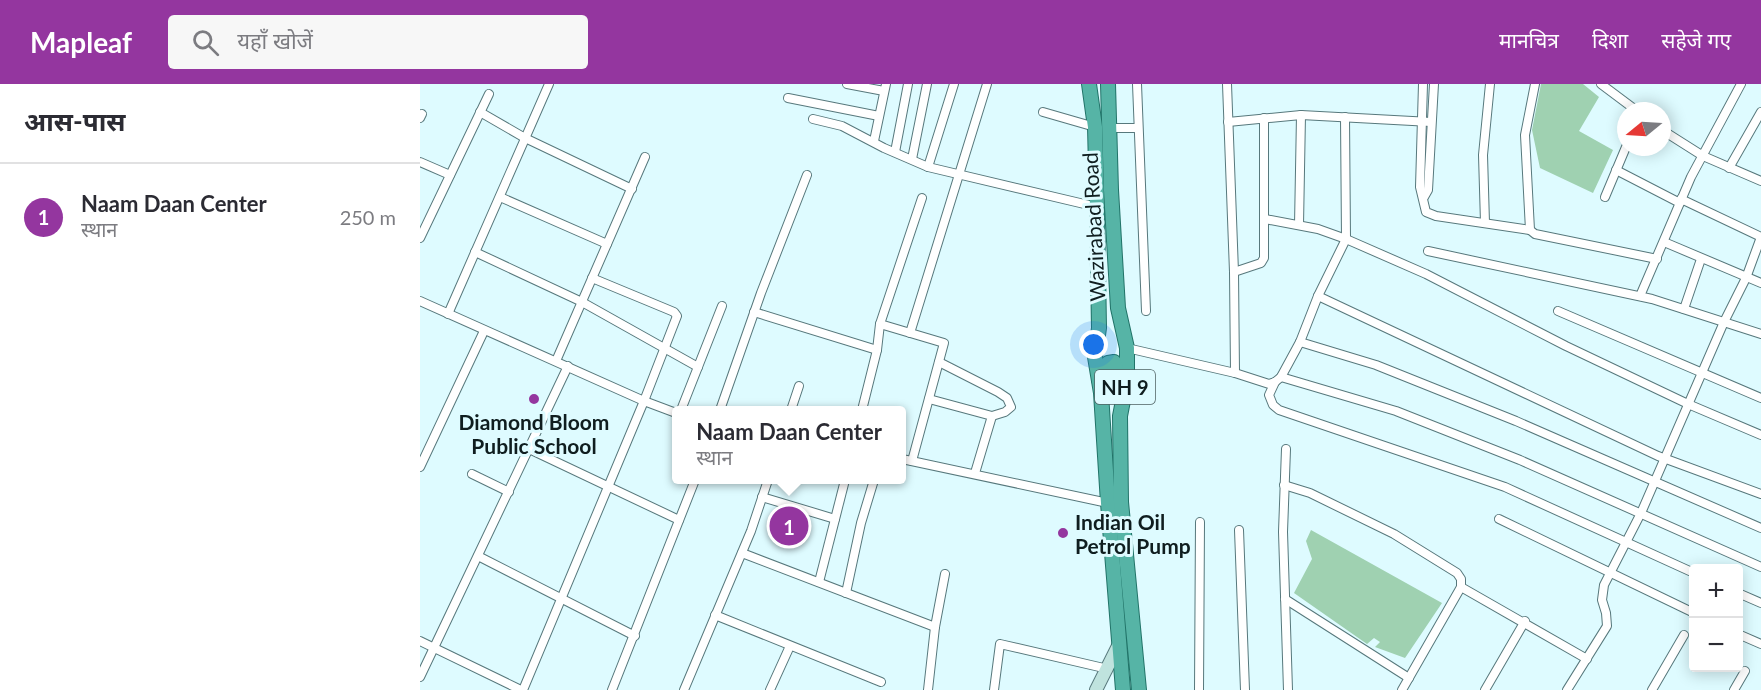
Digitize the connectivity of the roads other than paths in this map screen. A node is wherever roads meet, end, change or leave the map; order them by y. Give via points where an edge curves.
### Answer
1 (549, 84) edge
2 (847, 84) edge
3 (908, 84) edge
4 (927, 84) edge
5 (954, 84) edge
6 (987, 84) edge
7 (1089, 84) edge
8 (1108, 84) edge
9 (1137, 84) edge
10 (1227, 84) edge
11 (1423, 84) edge
12 (1434, 84) edge
13 (1490, 84) edge
14 (1535, 84) edge
15 (1601, 84) edge
16 (1741, 84) edge
17 (885, 88) edge
18 (489, 94) dead end
19 (788, 98) dead end
20 (1625, 102) edge
21 (480, 112) junction
22 (1043, 112) dead end
23 (1761, 112) edge
24 (1300, 115) junction
25 (879, 116) junction
26 (1346, 117) junction
27 (1264, 118) junction
28 (813, 119) dead end
29 (1228, 122) junction
30 (1426, 122) junction
31 (1095, 127) junction
32 (1109, 128) junction
33 (1138, 128) junction
34 (1671, 135) edge
35 (525, 138) junction
36 (874, 141) junction
37 (895, 152) junction
38 (1622, 156) edge
39 (1703, 156) junction
40 (645, 157) dead end
41 (912, 159) junction
42 (420, 162) edge
43 (928, 166) junction
44 (1729, 168) junction
45 (1616, 170) junction
46 (958, 174) junction
47 (450, 175) junction
48 (807, 175) dead end
49 (1761, 181) edge
50 (632, 189) junction
51 (500, 196) junction
52 (1605, 197) dead end
53 (922, 198) dead end
54 (1681, 201) junction
55 (1097, 207) junction
56 (1265, 219) junction
57 (1485, 223) junction
58 (1299, 225) junction
59 (1530, 230) junction
60 (421, 232) edge
61 (1761, 237) edge
62 (1346, 239) junction
63 (1664, 242) junction
64 (607, 244) junction
65 (1428, 251) dead end
66 (476, 252) junction
67 (1658, 259) junction
68 (1701, 259) junction
69 (1234, 272) junction
70 (592, 278) junction
71 (1746, 278) junction
72 (1761, 283) edge
73 (1318, 296) junction
74 (1640, 296) junction
75 (420, 301) edge
76 (582, 302) junction
77 (722, 306) dead end
78 (1684, 309) junction
79 (1146, 310) dead end
80 (1558, 311) dead end
81 (753, 312) junction
82 (448, 314) junction
83 (1724, 322) junction
84 (880, 324) junction
85 (484, 331) junction
86 (910, 333) junction
87 (1761, 334) edge
88 (1300, 342) junction
89 (663, 348) junction
90 (1127, 348) junction
91 (877, 350) junction
92 (556, 361) junction
93 (939, 362) junction
94 (568, 366) junction
95 (698, 367) junction
96 (1235, 373) junction
97 (1702, 374) junction
98 (1278, 379) junction
99 (1099, 382) junction
100 (799, 386) dead end
101 (1123, 395) junction
102 (1761, 398) edge
103 (929, 399) junction
104 (644, 400) junction
105 (1688, 404) junction
106 (683, 406) edge
107 (722, 406) edge
108 (793, 406) edge
109 (863, 406) edge
110 (672, 411) edge
111 (992, 416) junction
112 (1761, 435) edge
113 (529, 449) junction
114 (1286, 449) dead end
115 (1665, 458) junction
116 (906, 460) edge
117 (912, 461) junction
118 (420, 467) edge
119 (975, 473) junction
120 (472, 474) dead end
121 (1654, 482) junction
122 (693, 484) edge
123 (767, 484) edge
124 (844, 484) edge
125 (873, 484) edge
126 (1284, 485) junction
127 (607, 487) junction
128 (509, 492) junction
129 (1761, 494) edge
130 (762, 497) junction
131 (1108, 503) junction
132 (1641, 513) junction
133 (835, 519) junction
134 (1499, 519) dead end
135 (679, 520) junction
136 (1200, 522) dead end
137 (1761, 528) edge
138 (1239, 530) dead end
139 (1626, 542) junction
140 (742, 553) junction
141 (478, 556) junction
142 (1761, 567) edge
143 (1689, 571) edge
144 (945, 573) dead end
145 (1610, 574) junction
146 (819, 582) junction
147 (1461, 587) junction
148 (846, 593) junction
149 (1743, 595) edge
150 (561, 598) junction
151 (1285, 599) junction
152 (1761, 603) edge
153 (1689, 611) edge
154 (715, 615) junction
155 (1525, 621) junction
156 (936, 627) junction
157 (1684, 635) dead end
158 (634, 636) junction
159 (1743, 636) edge
160 (420, 642) edge
161 (1119, 644) junction
162 (1761, 644) edge
163 (790, 646) junction
164 (433, 648) junction
165 (1587, 658) junction
166 (1108, 669) junction
167 (1744, 671) dead end
168 (420, 677) edge
169 (1409, 678) junction
170 (881, 682) dead end
171 (522, 690) edge
172 (612, 690) edge
173 (684, 690) edge
174 (770, 690) edge
175 (928, 690) edge
176 (994, 690) edge
177 (1096, 690) edge
178 (1123, 690) edge
179 (1139, 690) edge
180 (1199, 690) edge
181 (1245, 690) edge
182 (1288, 690) edge
183 (1402, 690) edge
184 (1485, 690) edge
185 (1567, 690) edge
186 (1652, 690) edge
187 (1734, 690) edge

1 - 35 street
2 - 17 street
3 - 37 street
4 - 41 street
5 - 43 street
6 - 46 street
7 - 31 highway, Wazirabad Road / NH 9
8 - 32 highway, Wazirabad Road / NH 9
9 - 33 street
10 - 29 street
11 - 30 street
12 - 30 street
13 - 57 street via 1483,155
14 - 59 street via 1525,135
15 - 20 street
16 - 39 street
17 - 25 street
18 - 21 street
19 - 25 street
21 - 35 street
21 - 47 street
22 - 31 street
23 - 44 street
24 - 26 street
24 - 27 street
24 - 58 street
25 - 36 street
26 - 30 street
26 - 62 street
27 - 29 street
27 - 56 street
28 - 36 street via 842,126
29 - 69 street
30 - 57 street via 1425,209 1430,216
31 - 55 highway, Wazirabad Road / NH 9
32 - 33 street
32 - 90 highway, Wazirabad Road / NH 9 via 1118,308
33 - 79 street
34 - 39 street
35 - 50 street
35 - 51 street
36 - 37 street
37 - 41 street
38 - 45 street
39 - 44 street
39 - 54 street
40 - 50 street
41 - 43 street
42 - 47 street
43 - 46 street
44 - 49 street
45 - 52 street
45 - 54 street
46 - 55 street
46 - 86 street
47 - 60 street
48 - 81 street
50 - 64 street
51 - 64 street
51 - 66 street
53 - 84 street
54 - 61 street
54 - 63 street
55 - 99 highway, Wazirabad Road / NH 9 via 1099,328 1095,357
56 - 58 street
56 - 69 street via 1264,258 1261,263
57 - 59 street
58 - 62 street
59 - 67 street
61 - 71 street
62 - 73 street
62 - 105 street via 1426,274
63 - 67 street
63 - 68 street
64 - 70 street
65 - 74 street
66 - 76 street
66 - 82 street
67 - 74 street
68 - 71 street
68 - 78 street
69 - 96 street
70 - 76 street
70 - 89 street via 674,312 677,316
71 - 72 street
71 - 83 street
73 - 88 street
73 - 115 street
74 - 78 street
75 - 82 street
76 - 89 street
76 - 92 street
77 - 95 street
78 - 83 street
80 - 97 street
81 - 91 street
81 - 107 street
82 - 85 street
83 - 87 street
83 - 97 street
84 - 86 street
84 - 91 street
85 - 92 street
85 - 118 street
86 - 93 street via 944,343
88 - 98 street
88 - 121 street via 1376,365
89 - 95 street
89 - 104 street
90 - 96 street
90 - 101 highway, Wazirabad Road / NH 9
91 - 109 street
92 - 94 street
93 - 103 street
93 - 111 street via 1007,398 1011,407
94 - 104 street
94 - 113 street
95 - 106 street
96 - 98 street via 1269,384
97 - 102 street
97 - 105 street
98 - 132 street via 1396,411
98 - 139 street via 1269,395 1279,410 1505,487
99 - 101 highway via 1102,369 1114,362
99 - 131 highway, Wazirabad Road / NH 9
100 - 108 street
101 - 179 highway, Wazirabad Road / NH 9 via 1121,502
103 - 111 street
103 - 117 street
104 - 110 street
104 - 127 street
105 - 112 street
105 - 115 street
111 - 119 street
113 - 127 street
113 - 128 street
114 - 126 street
115 - 121 street
115 - 129 street
116 - 117 street
117 - 119 street
119 - 131 street
120 - 128 street
121 - 132 street
121 - 137 street
122 - 135 street
123 - 130 street
124 - 133 street
125 - 148 street
126 - 147 street via 1310,493 1394,534 1457,573
126 - 151 street
127 - 135 street
127 - 150 street
128 - 141 street
130 - 133 street
130 - 140 street
131 - 161 highway, Wazirabad Road / NH 9
132 - 139 street
132 - 142 street
133 - 146 street
134 - 145 street
135 - 158 street
136 - 180 street
138 - 181 street
139 - 143 street
139 - 145 street
140 - 146 street
140 - 154 street
141 - 150 street
141 - 164 street
144 - 156 street
145 - 153 street
145 - 165 street via 1601,592 1607,626
146 - 148 street
147 - 155 street
147 - 169 street
148 - 156 street
149 - 152 street
150 - 158 street
150 - 171 street
151 - 169 street
151 - 182 street
154 - 163 street
154 - 173 street
155 - 165 street
155 - 184 street
156 - 175 street
157 - 186 street
158 - 172 street
159 - 162 street
160 - 164 street
161 - 166 main road
161 - 178 highway, Wazirabad Road / NH 9
163 - 170 street
163 - 174 street
164 - 168 street
164 - 171 street
165 - 185 street
166 - 176 street via 1000,644
166 - 177 main road
167 - 187 street
169 - 183 street

